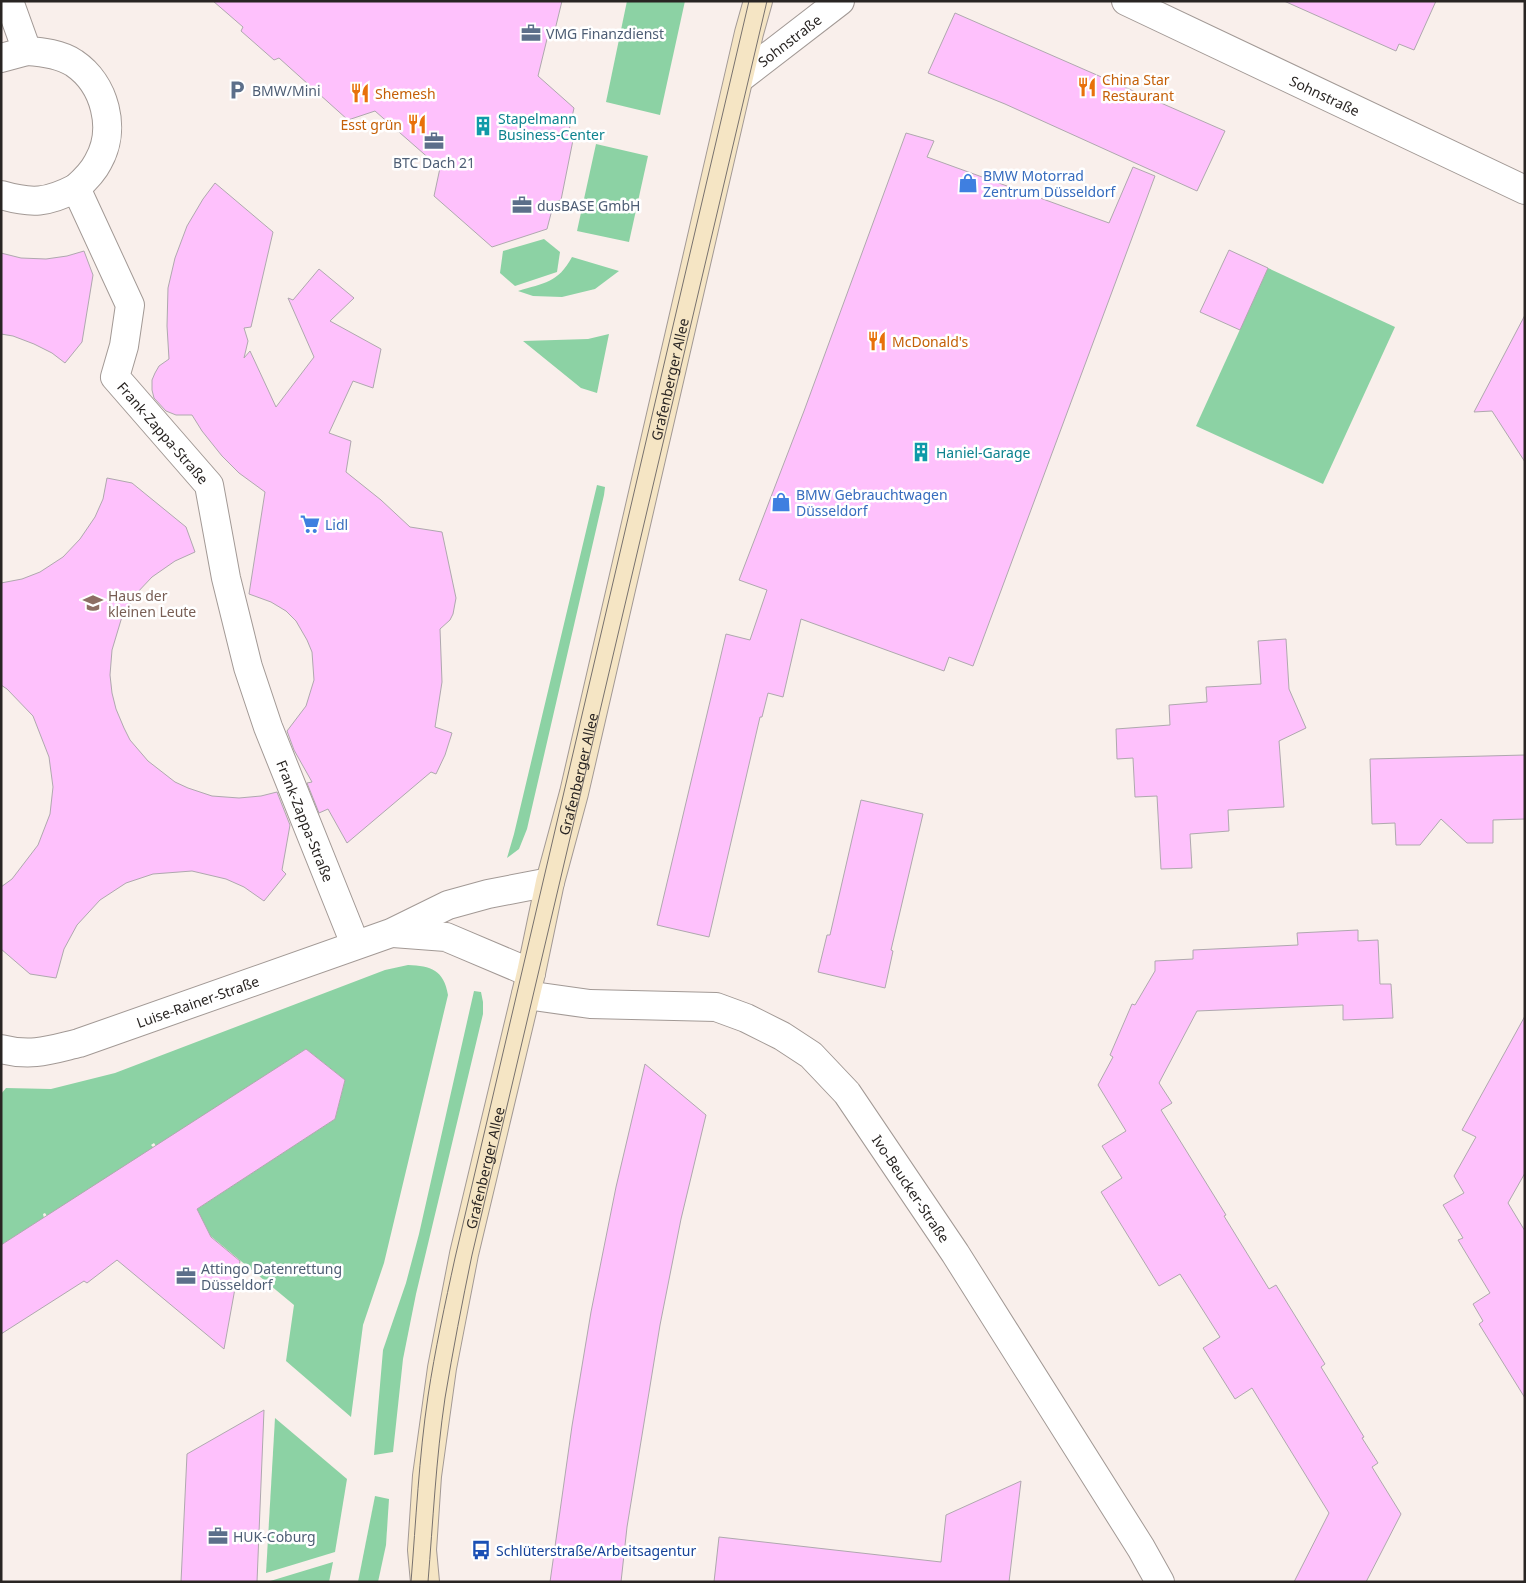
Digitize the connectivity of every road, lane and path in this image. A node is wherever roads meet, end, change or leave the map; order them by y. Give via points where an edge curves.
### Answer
1 (9, 1) edge
2 (743, 1) edge
3 (758, 1) edge
4 (840, 1) edge
5 (1126, 1) edge
6 (749, 33) junction
7 (14, 55) edge
8 (740, 78) junction
9 (76, 188) junction
10 (1525, 190) edge
11 (1, 195) edge
12 (550, 882) junction
13 (391, 933) junction
14 (355, 944) junction
15 (528, 984) junction
16 (1, 1049) edge
17 (422, 1550) junction
18 (409, 1582) edge
19 (424, 1582) edge
20 (1160, 1582) edge

1 - 7 street
2 - 6 main road
3 - 6 main road, Grafenberger Allee
4 - 8 street, Sohnstraße
5 - 10 street, Sohnstraße
6 - 8 main road, Grafenberger Allee
7 - 9 street via 51,53 74,63 92,80 103,101 108,123 106,142 99,161
8 - 12 main road, Grafenberger Allee via 576,784
9 - 11 street via 41,201 22,201
9 - 14 street, Frank-Zappa-Straße via 130,305 115,377 209,485 226,578 248,667 268,727
12 - 13 street, Luise-Rainer-Straße via 448,905
12 - 15 main road, Grafenberger Allee
13 - 14 street, Luise-Rainer-Straße
13 - 15 street, Luise-Rainer-Straße via 446,937
14 - 16 street, Luise-Rainer-Straße via 79,1043 37,1053
15 - 17 main road, Grafenberger Allee via 464,1254 442,1368 427,1476
15 - 20 street, Ivo-Beucker-Straße via 590,1004 716,1007 782,1036 811,1055 847,1093 950,1246 1142,1548
17 - 18 main road, Grafenberger Allee
17 - 19 main road, Grafenberger Allee

